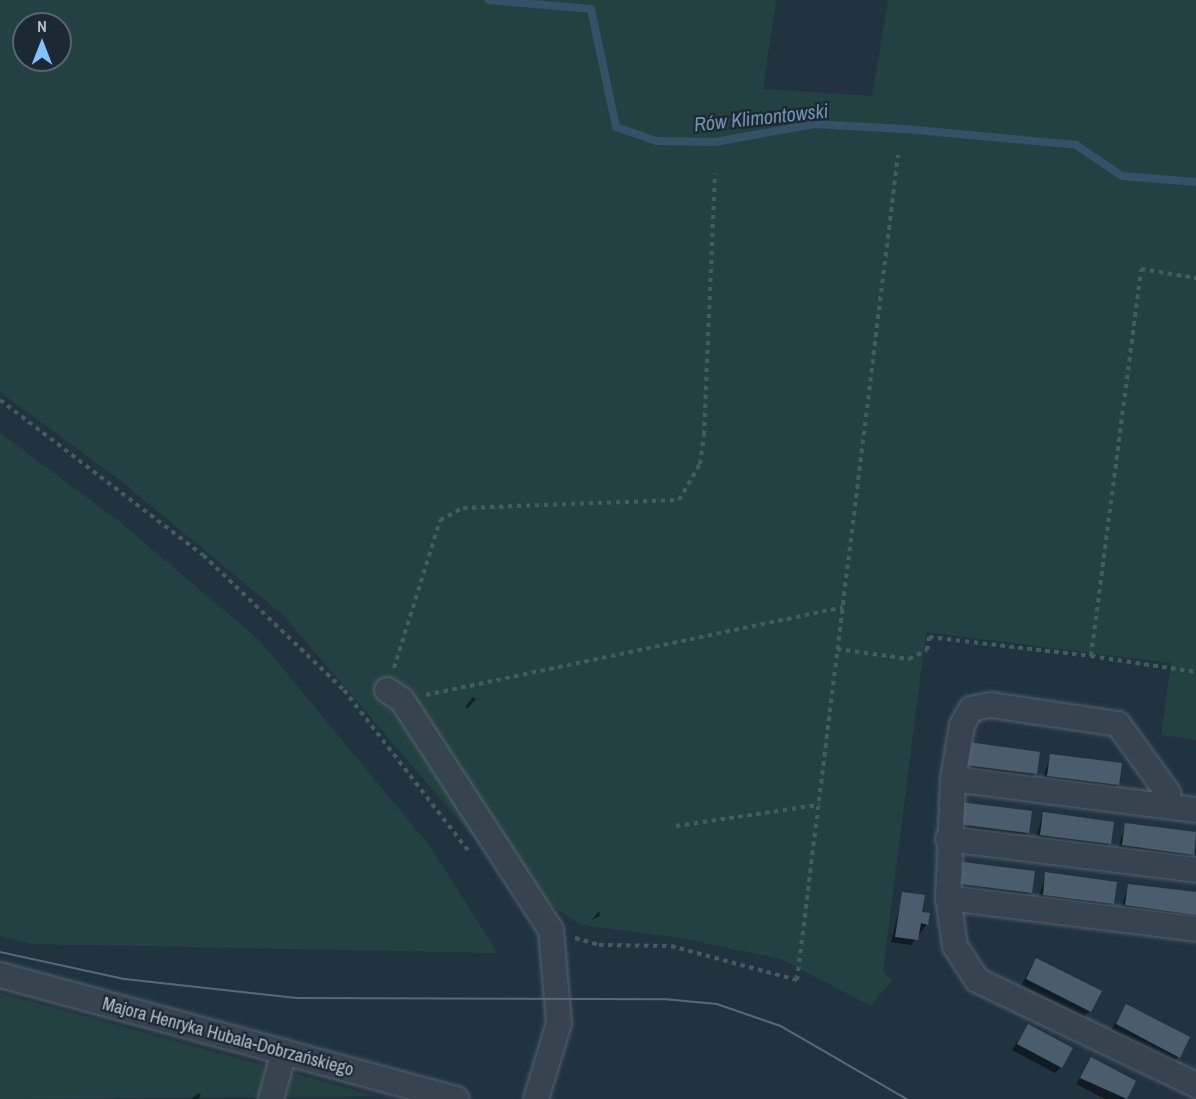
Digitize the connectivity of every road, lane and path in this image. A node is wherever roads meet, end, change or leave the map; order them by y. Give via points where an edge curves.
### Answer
1 (898, 155) dead end
2 (715, 173) dead end
3 (1196, 278) edge
4 (0, 400) edge
5 (843, 607) junction
6 (837, 650) junction
7 (1091, 656) junction
8 (1196, 672) edge
9 (395, 695) junction
10 (953, 779) junction
11 (819, 805) junction
12 (1167, 806) junction
13 (1196, 810) edge
14 (676, 826) dead end
15 (948, 839) junction
16 (473, 857) dead end
17 (1196, 870) edge
18 (948, 897) junction
19 (1196, 929) edge
20 (551, 930) junction
21 (0, 975) edge
22 (284, 1052) junction
23 (1196, 1085) edge
24 (271, 1099) edge
25 (456, 1099) edge
26 (536, 1099) edge

1 - 5 path
2 - 9 path via 704,435 700,464 679,500 463,508 440,520
3 - 7 path via 1141,269
4 - 16 path via 203,555 344,690
5 - 6 path
5 - 9 path
6 - 7 path via 909,659 927,650 929,637
6 - 11 path
7 - 8 path
9 - 20 street
10 - 12 street
10 - 12 street via 962,725 971,709 991,705 1118,724 1168,793
10 - 15 street
11 - 14 path
11 - 20 path via 796,980 671,946 599,945
12 - 13 street
15 - 17 street
15 - 18 street
18 - 19 street
18 - 23 street via 955,946 977,980
20 - 26 street via 558,1023
21 - 22 street, Majora Henryka Hubala-Dobrzańskiego
22 - 24 street
22 - 25 street, Majora Henryka Hubala-Dobrzańskiego

